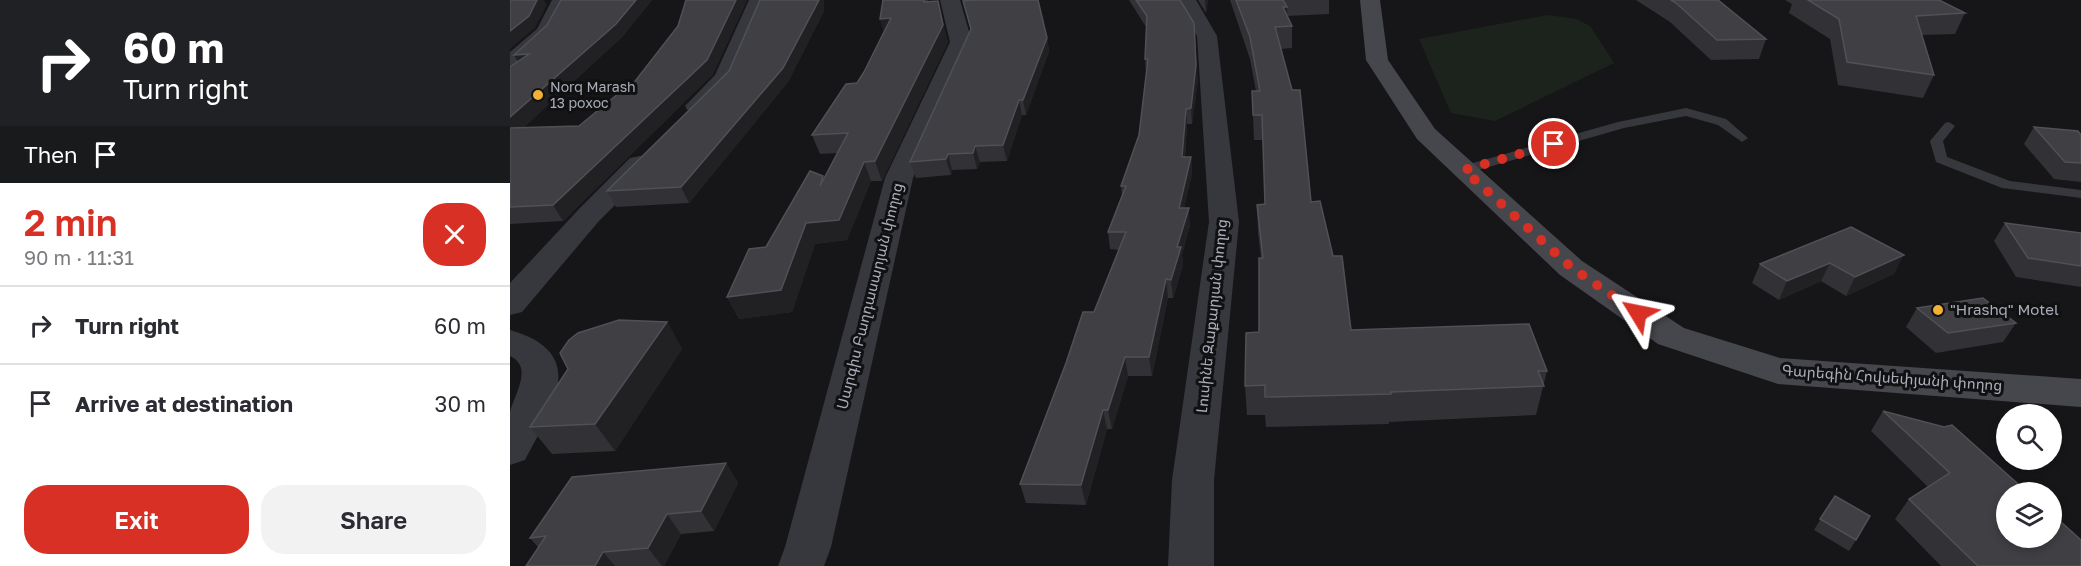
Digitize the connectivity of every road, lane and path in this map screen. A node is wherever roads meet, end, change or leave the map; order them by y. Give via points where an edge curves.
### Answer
1 (562, 0) edge
2 (759, 0) edge
3 (950, 0) edge
4 (1186, 0) edge
5 (1370, 0) edge
6 (510, 64) edge
7 (1949, 126) dead end
8 (1742, 138) dead end
9 (1464, 170) junction
10 (2081, 194) edge
11 (510, 304) edge
12 (510, 342) edge
13 (2081, 393) edge
14 (510, 449) edge
15 (801, 566) edge
16 (1191, 566) edge

1 - 6 street via 546,32
2 - 11 street via 725,78 590,215
3 - 15 street, Սարգիս Բաղդասարյան փողոց via 961,42 899,178
4 - 16 street, Լուսինե Զաքարյան փողոց via 1207,36 1224,222 1193,480
5 - 9 main road, Գարեգին Հովսեփյանի փողոց via 1377,60 1426,134
7 - 10 lane via 1936,141 1941,159 2007,185
8 - 9 lane via 1722,123 1686,112 1622,125
9 - 13 main road, Գարեգին Հովսեփյանի փողոց via 1572,268 1671,336 1778,370
12 - 14 street via 535,355 541,377 538,392

